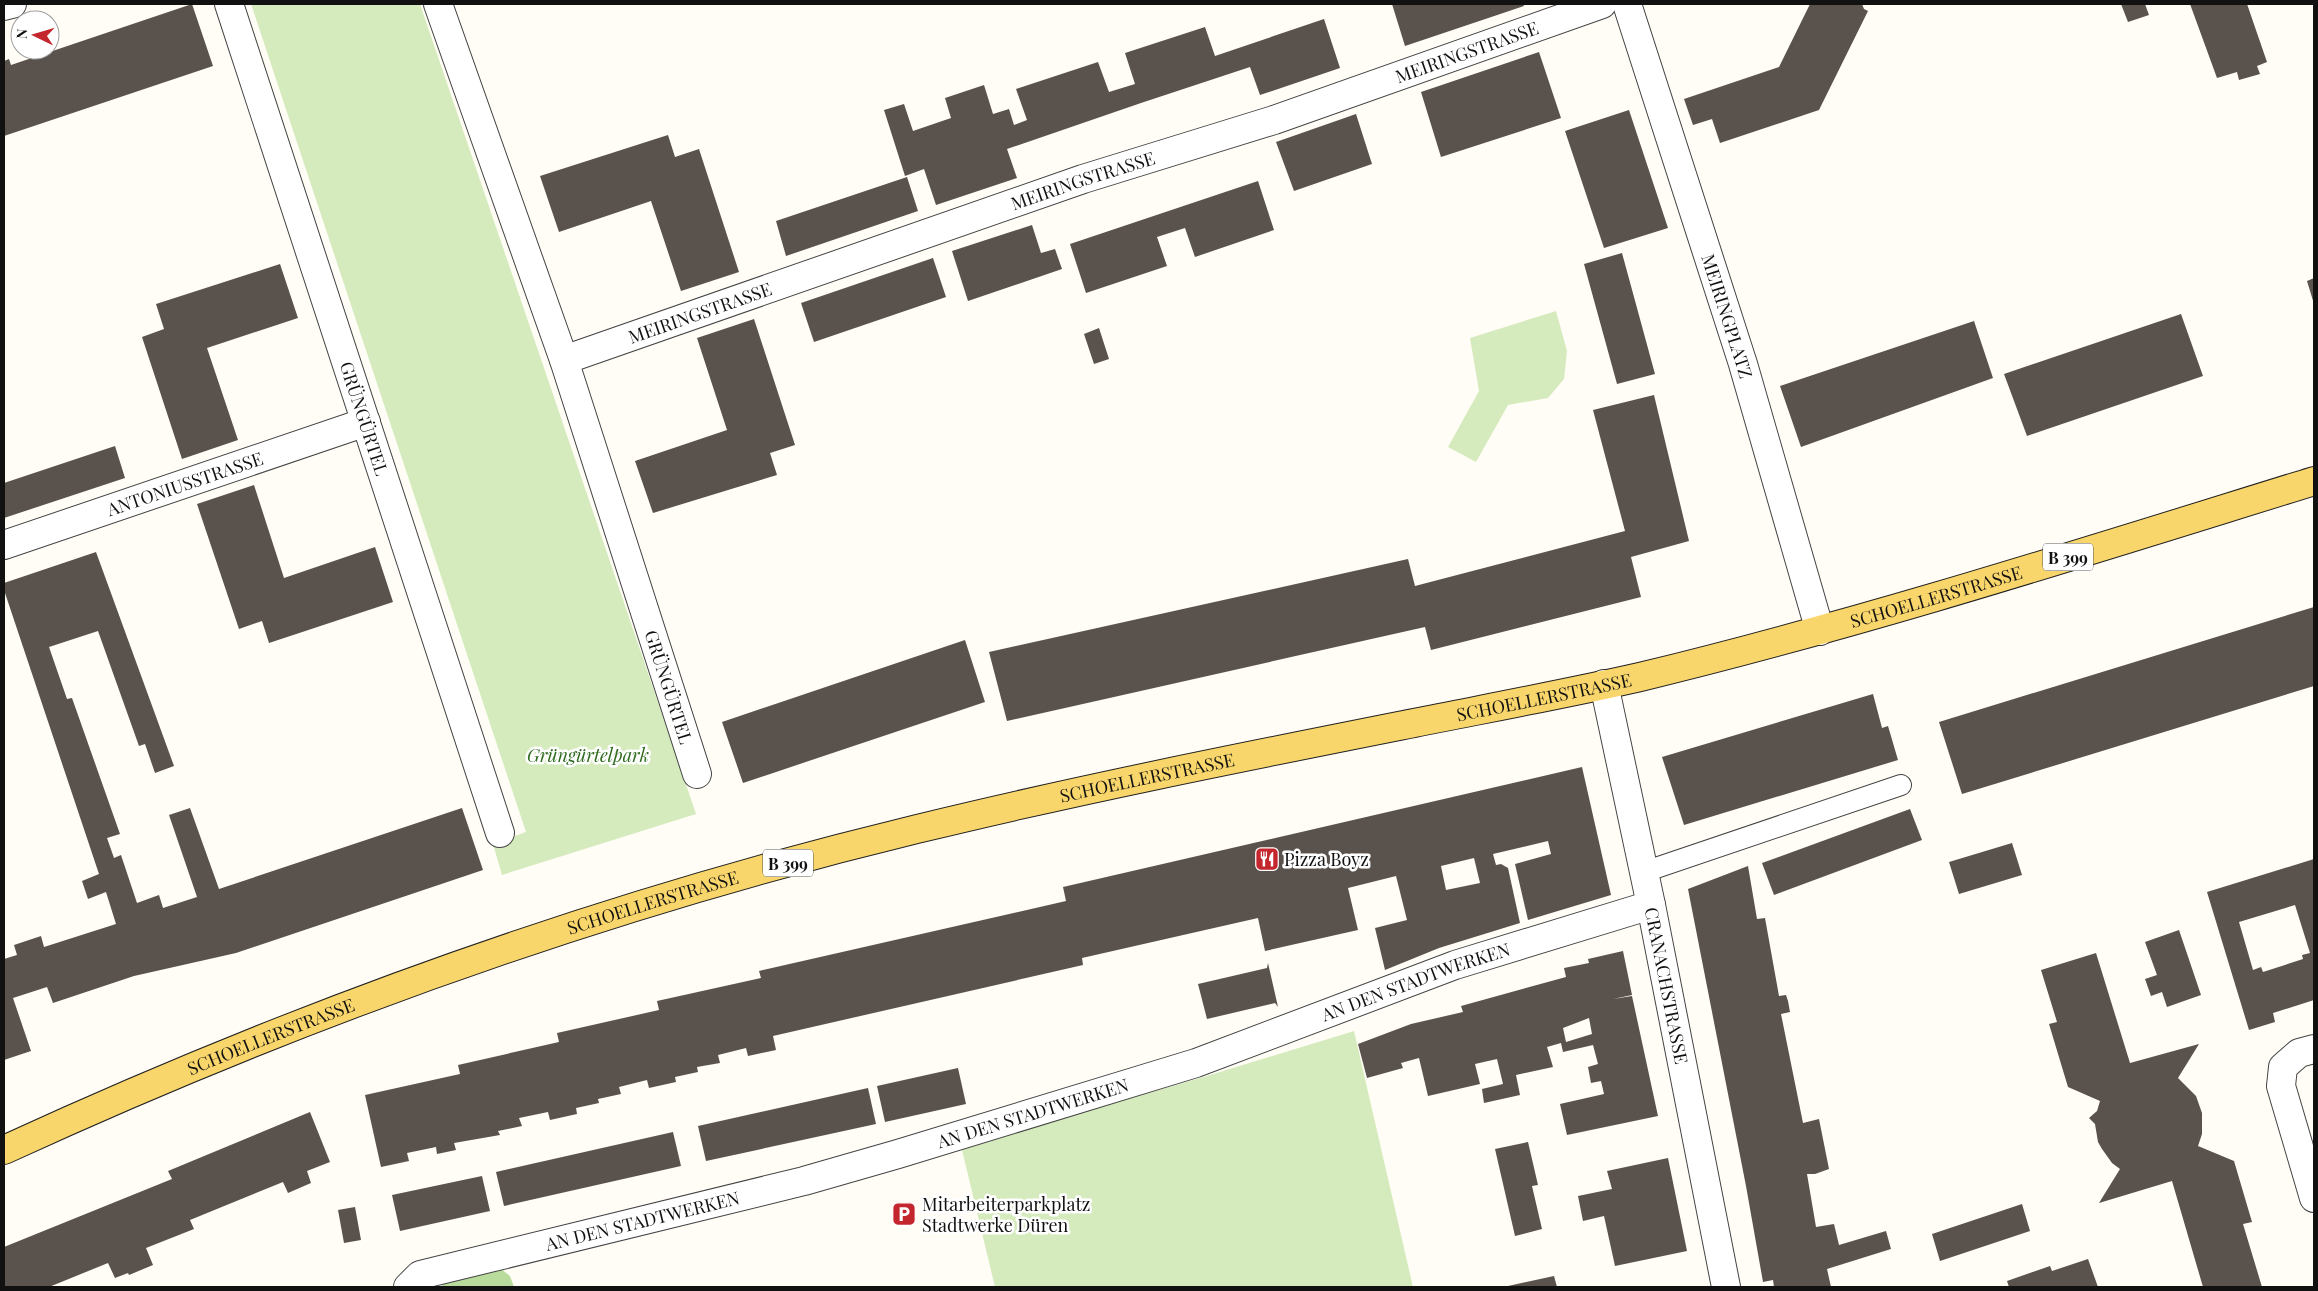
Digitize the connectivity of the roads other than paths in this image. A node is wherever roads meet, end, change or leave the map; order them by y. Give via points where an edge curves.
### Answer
1 (12, 4) edge
2 (229, 4) edge
3 (438, 4) edge
4 (1602, 4) edge
5 (1627, 4) edge
6 (4, 6) edge
7 (564, 360) junction
8 (366, 422) junction
9 (2314, 481) edge
10 (4, 545) edge
11 (1820, 630) junction
12 (1604, 684) junction
13 (696, 774) dead end
14 (1901, 785) dead end
15 (500, 833) dead end
16 (1644, 872) junction
17 (1651, 905) junction
18 (2314, 1049) edge
19 (4, 1150) edge
20 (2314, 1198) edge
21 (408, 1287) edge
22 (1726, 1287) edge

1 - 6 street
2 - 8 street, GRÜNGÜRTEL
3 - 7 street, GRÜNGÜRTEL
4 - 7 street, MEIRINGSTRASSE via 1274,120 1084,178
5 - 11 street, MEIRINGPLATZ via 1743,364
7 - 13 street, GRÜNGÜRTEL
8 - 10 street, ANTONIUSSTRASSE
8 - 15 street, GRÜNGÜRTEL
9 - 11 main road, SCHOELLERSTRASSE / B 399
11 - 12 main road, SCHOELLERSTRASSE / B 399
12 - 16 street, CRANACHSTRASSE
12 - 19 main road, SCHOELLERSTRASSE / B 399 via 1096,787 910,830 726,880 530,941 318,1017 94,1109
14 - 16 lane
16 - 17 street, CRANACHSTRASSE
17 - 21 street, AN DEN STADTWERKEN via 1455,965 1196,1063 982,1129 804,1181 420,1275
17 - 22 street, CRANACHSTRASSE
18 - 20 street via 2299,1053 2283,1067 2281,1086

